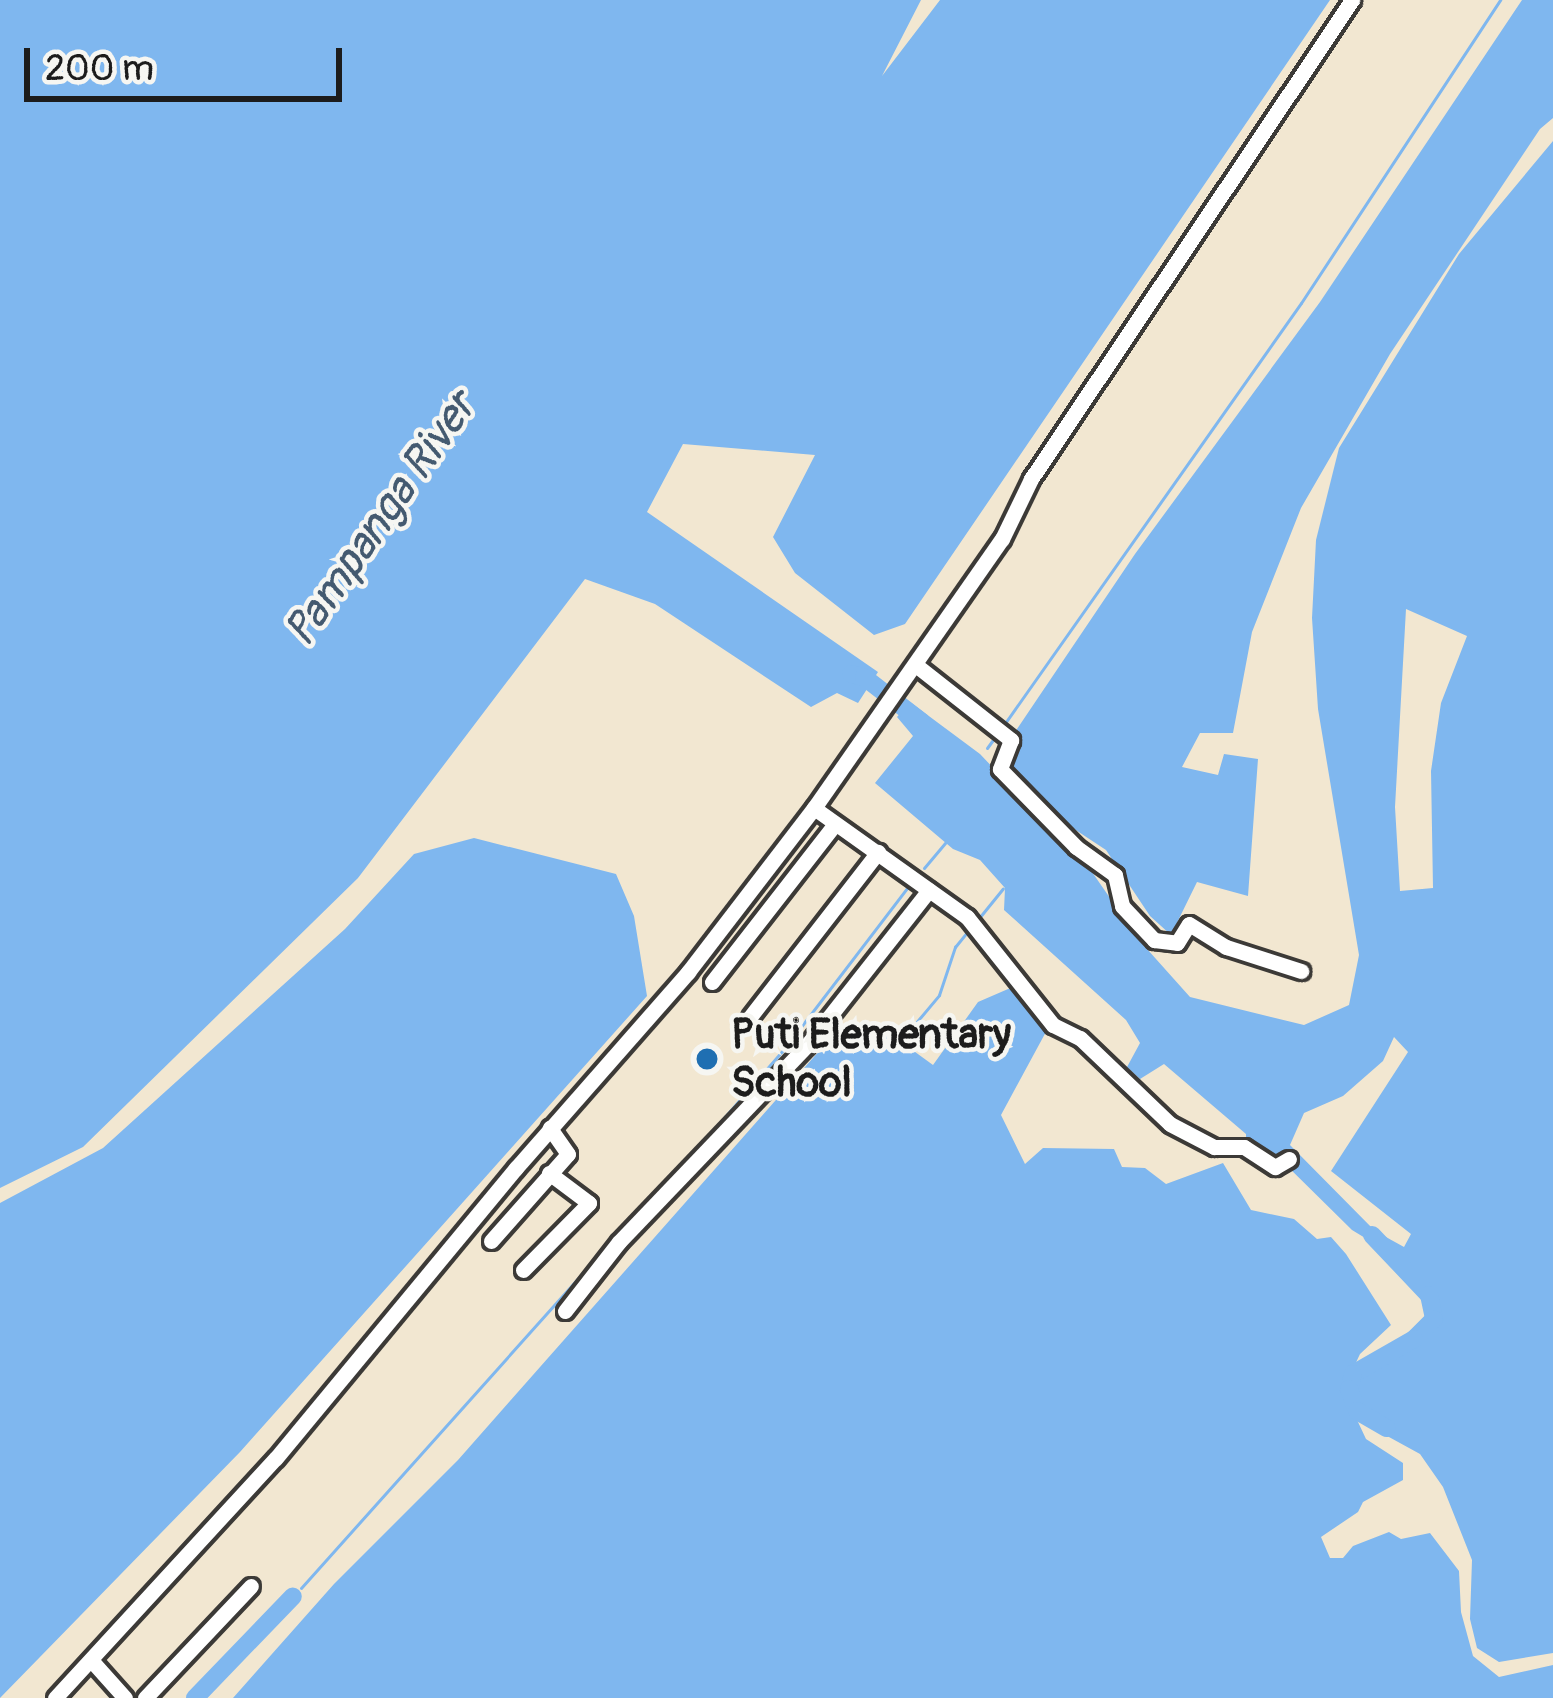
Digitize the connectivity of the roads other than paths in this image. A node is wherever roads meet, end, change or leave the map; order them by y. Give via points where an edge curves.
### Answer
1 (1352, 0) edge
2 (912, 673) junction
3 (814, 808) junction
4 (835, 824) junction
5 (878, 852) junction
6 (929, 890) junction
7 (1301, 971) dead end
8 (712, 982) dead end
9 (750, 1017) dead end
10 (550, 1128) junction
11 (1285, 1162) dead end
12 (549, 1173) junction
13 (491, 1241) dead end
14 (523, 1270) dead end
15 (566, 1311) dead end
16 (251, 1586) dead end
17 (92, 1660) junction
18 (55, 1698) edge
19 (125, 1698) edge
20 (145, 1698) edge

1 - 2 street via 1031,479 1002,539
2 - 3 street
2 - 7 street via 1011,740 1000,769 1114,875 1122,906 1154,940 1177,944 1189,924 1226,947
3 - 4 street
3 - 10 street via 688,972
4 - 5 street
4 - 8 street
5 - 6 street
5 - 9 street
6 - 11 street via 986,937 1053,1025 1080,1038 1170,1124 1214,1147 1238,1145
6 - 15 street via 807,1046 619,1242
10 - 12 street via 568,1154
10 - 17 street via 277,1458
12 - 13 street
12 - 14 street via 589,1203
16 - 20 street
17 - 18 street
17 - 19 street

